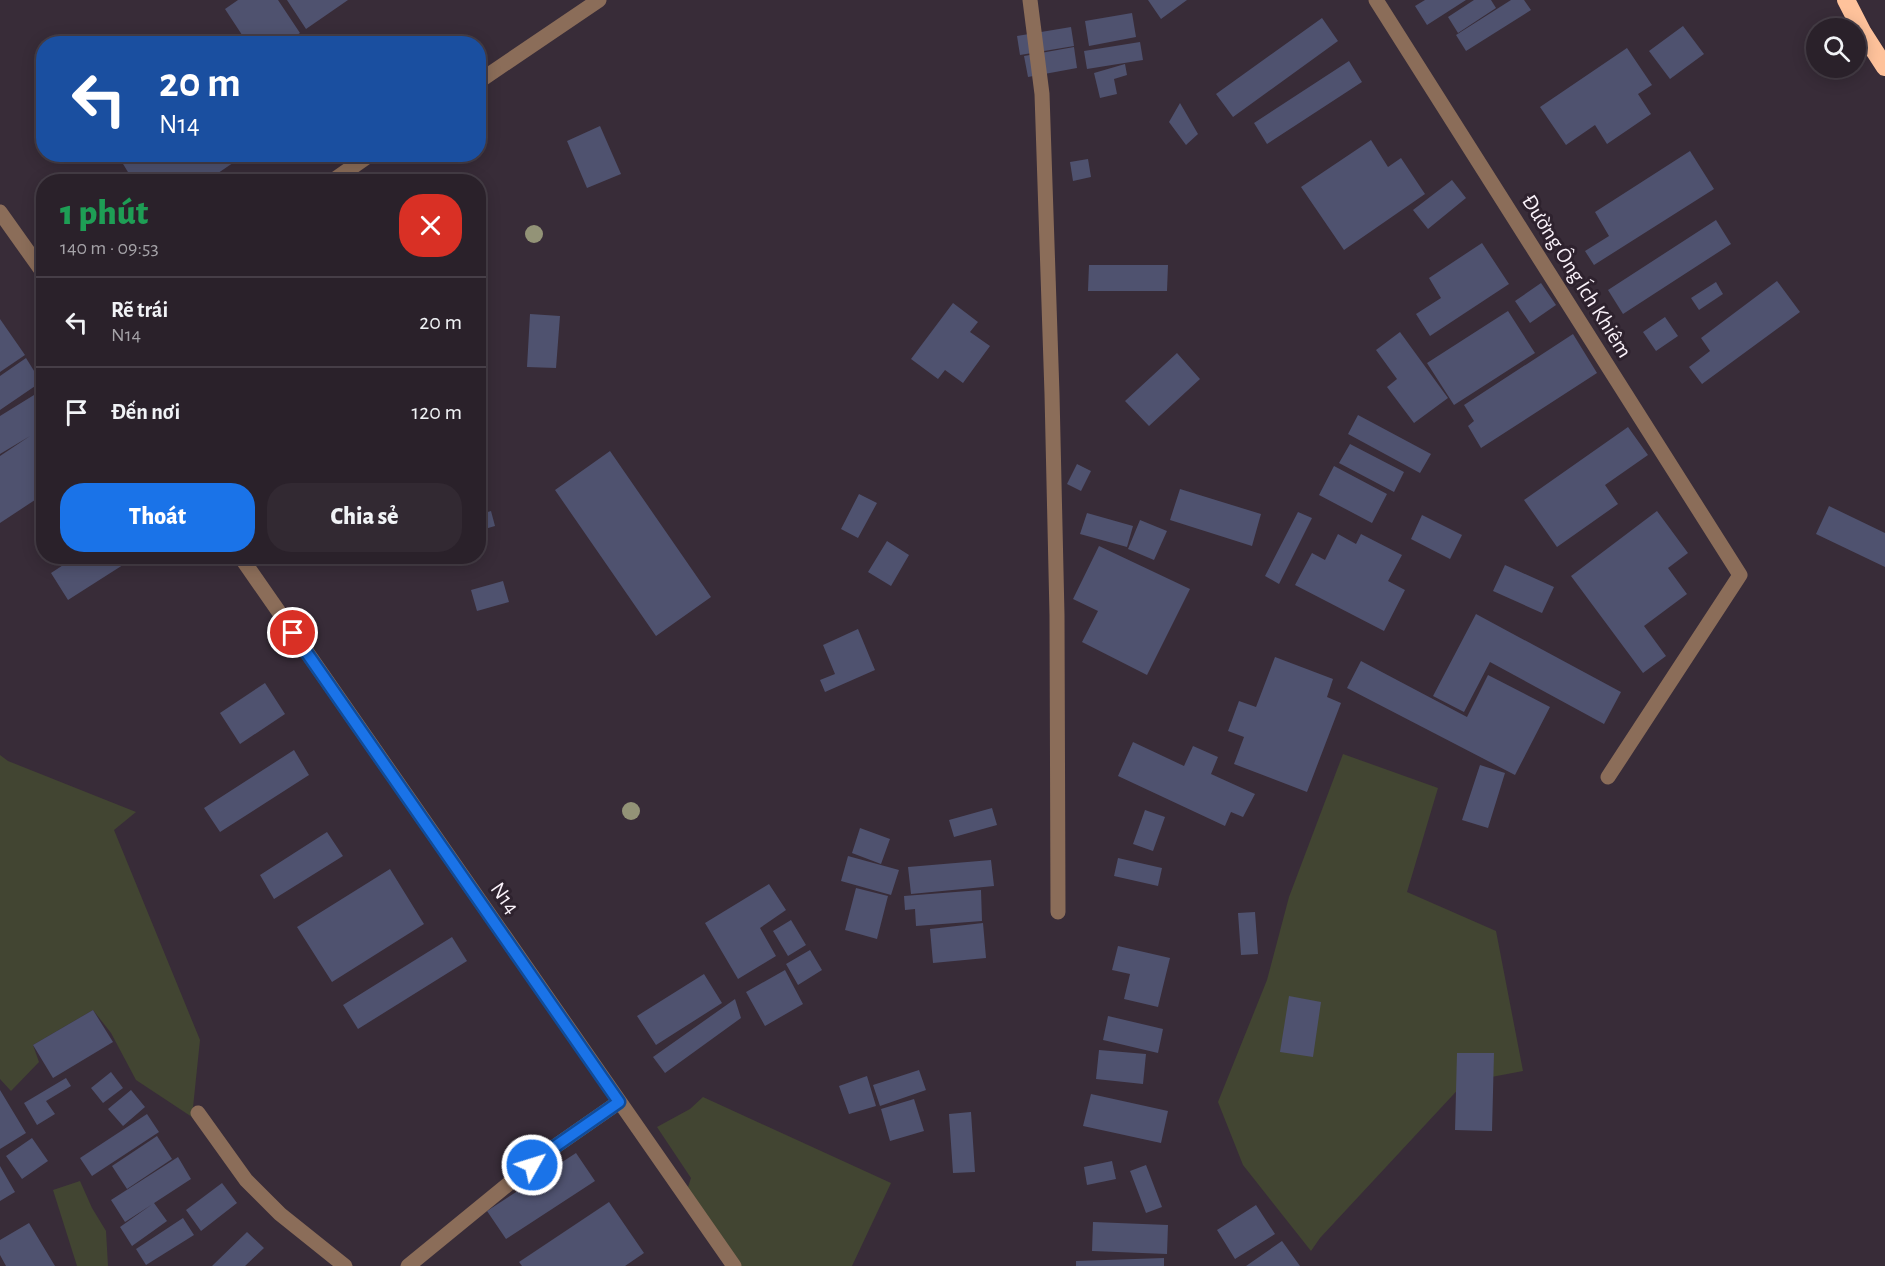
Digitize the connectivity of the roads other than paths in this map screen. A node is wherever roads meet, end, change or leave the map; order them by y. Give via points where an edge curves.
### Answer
1 (600, 0) edge
2 (1030, 0) edge
3 (1376, 0) edge
4 (1846, 0) edge
5 (1885, 67) edge
6 (486, 77) edge
7 (360, 162) edge
8 (342, 174) edge
9 (0, 212) edge
10 (36, 263) edge
11 (246, 564) edge
12 (1608, 777) dead end
13 (1058, 912) dead end
14 (619, 1102) junction
15 (198, 1113) dead end
16 (345, 1266) edge
17 (408, 1266) edge
18 (734, 1266) edge

1 - 6 street
2 - 13 street via 1042,94 1052,383
3 - 12 street, Đường Ông Ích Khiêm via 1740,576
4 - 5 highway
7 - 8 street
9 - 10 street
11 - 14 street, N14
14 - 17 street via 550,1150
14 - 18 street, N14
15 - 16 street via 246,1180 280,1214

